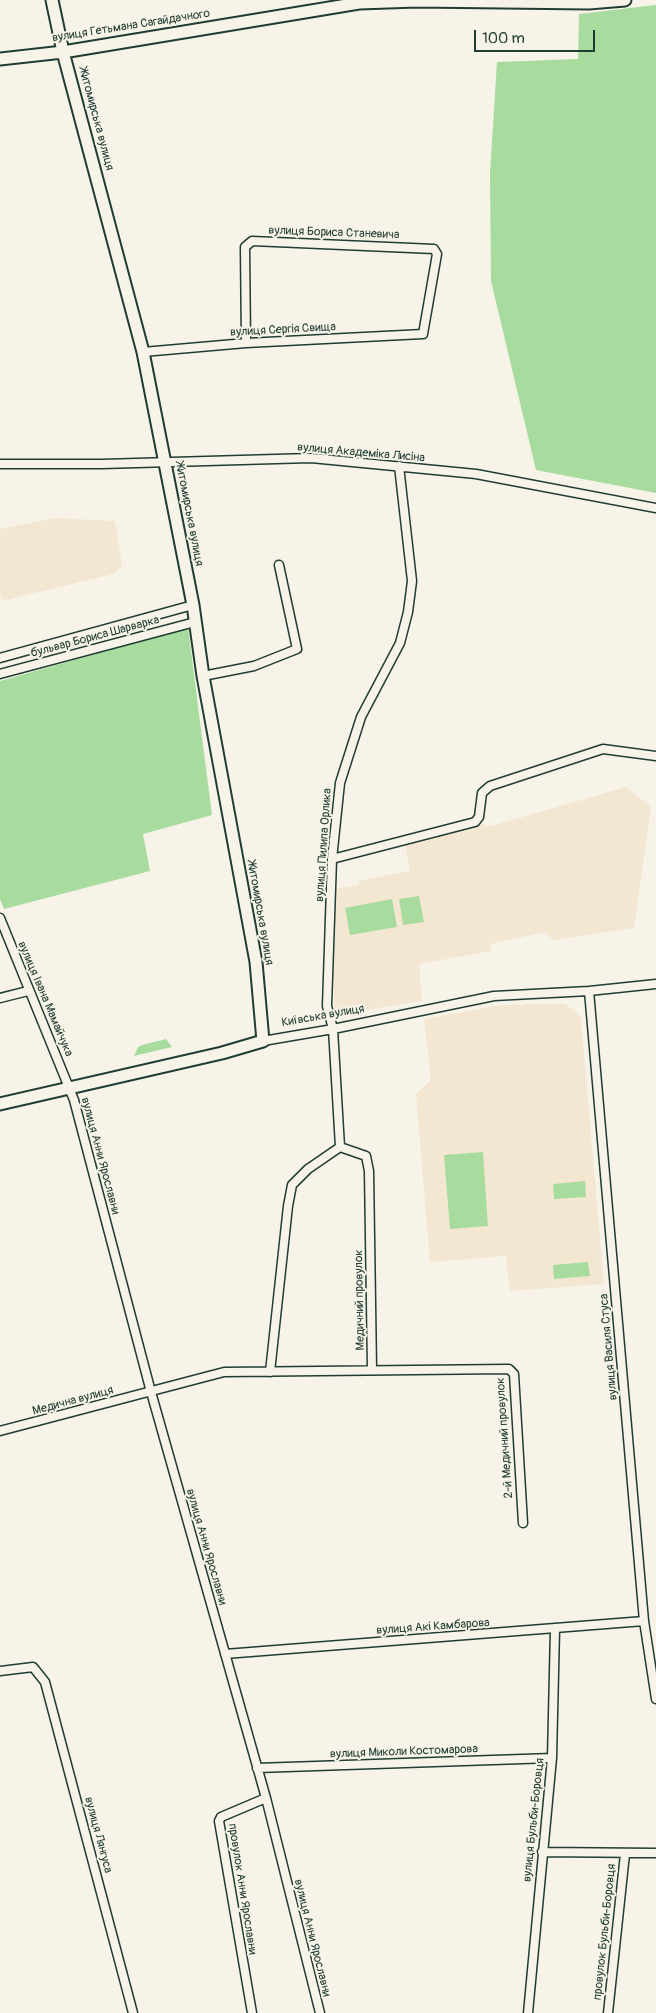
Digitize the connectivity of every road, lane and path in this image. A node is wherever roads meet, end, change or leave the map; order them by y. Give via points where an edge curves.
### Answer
1 (52, 0) edge
2 (625, 0) edge
3 (525, 1) edge
4 (589, 1) edge
5 (359, 2) edge
6 (63, 52) junction
7 (0, 59) edge
8 (423, 334) joint
9 (246, 343) junction
10 (144, 352) junction
11 (165, 462) junction
12 (0, 464) edge
13 (399, 466) junction
14 (656, 508) edge
15 (279, 565) dead end
16 (192, 605) junction
17 (195, 622) junction
18 (0, 658) edge
19 (0, 674) edge
20 (203, 676) junction
21 (656, 756) edge
22 (332, 860) junction
23 (0, 918) edge
24 (656, 984) edge
25 (28, 991) junction
26 (589, 991) junction
27 (0, 998) edge
28 (333, 1029) junction
29 (263, 1041) junction
30 (70, 1088) junction
31 (0, 1104) edge
32 (340, 1148) junction
33 (372, 1369) junction
34 (270, 1372) junction
35 (151, 1392) junction
36 (0, 1431) edge
37 (523, 1523) dead end
38 (644, 1620) junction
39 (555, 1629) junction
40 (225, 1654) junction
41 (0, 1671) edge
42 (656, 1699) edge
43 (552, 1758) junction
44 (256, 1768) junction
45 (266, 1798) junction
46 (542, 1852) junction
47 (656, 1853) edge
48 (625, 1854) junction
49 (133, 2013) edge
50 (252, 2013) edge
51 (320, 2013) edge
52 (528, 2013) edge
53 (608, 2013) edge

1 - 6 main road, Житомирська вулиця
2 - 4 main road, вулиця Гетьмана Сагайдачного
3 - 4 main road, вулиця Гетьмана Сагайдачного
3 - 5 main road, вулиця Гетьмана Сагайдачного
5 - 6 main road, вулиця Гетьмана Сагайдачного
6 - 7 main road, вулиця Гетьмана Сагайдачного
6 - 10 main road, Житомирська вулиця
8 - 9 street, вулиця Сергія Свища
8 - 9 street, вулиця Бориса Станевича via 437,254 434,249 252,241 245,247
9 - 10 street, вулиця Сергія Свища
10 - 11 main road, Житомирська вулиця
11 - 12 street, вулиця Академіка Лисіна
11 - 13 street, вулиця Академіка Лисіна via 312,458
11 - 16 main road, Житомирська вулиця
13 - 14 street, вулиця Академіка Лисіна via 476,474
13 - 22 street, вулиця Пилипа Орлика via 412,581 408,612 400,643 361,716 340,783
15 - 20 street via 297,649 254,666
16 - 17 main road, Житомирська вулиця
16 - 18 street, бульвар Бориса Шарварка
17 - 19 street, бульвар Бориса Шарварка
17 - 20 main road, Житомирська вулиця
20 - 29 main road, Житомирська вулиця via 256,962
21 - 22 street via 603,749 490,786 482,794 479,817 475,822
22 - 28 street, вулиця Пилипа Орлика via 328,1006
23 - 25 street, вулиця Івана Мамайчука
24 - 26 street, Київська вулиця
25 - 27 street
25 - 30 street, вулиця Івана Мамайчука
26 - 28 street, Київська вулиця via 494,996
26 - 38 street, вулиця Василя Стуса
28 - 29 street, Київська вулиця
28 - 32 street
29 - 30 main road, Київська вулиця
30 - 31 main road, Київська вулиця
30 - 35 street, вулиця Анни Ярославни
32 - 33 street, Медичний провулок via 366,1156 370,1171
32 - 34 street via 308,1169 292,1185
33 - 34 street
33 - 37 street, 2-й Медичний провулок via 512,1370
34 - 35 street via 224,1372
35 - 36 street, Медична вулиця
35 - 40 street, вулиця Анни Ярославни
38 - 39 street, вулиця Акі Камбарова
38 - 42 street, вулиця Василя Стуса
39 - 40 street, вулиця Акі Камбарова
39 - 43 street, вулиця Бульби-Боровця
40 - 44 street, вулиця Анни Ярославни
41 - 49 street, вулиця Лянгуса via 33,1667 45,1682
43 - 44 street, вулиця Миколи Костомарова
43 - 46 street, вулиця Бульби-Боровця
44 - 45 street, вулиця Анни Ярославни
45 - 50 street, провулок Анни Ярославни via 221,1817 219,1821
45 - 51 street, вулиця Анни Ярославни
46 - 48 street
46 - 52 street, вулиця Бульби-Боровця
47 - 48 street
48 - 53 street, провулок Бульби-Боровця

